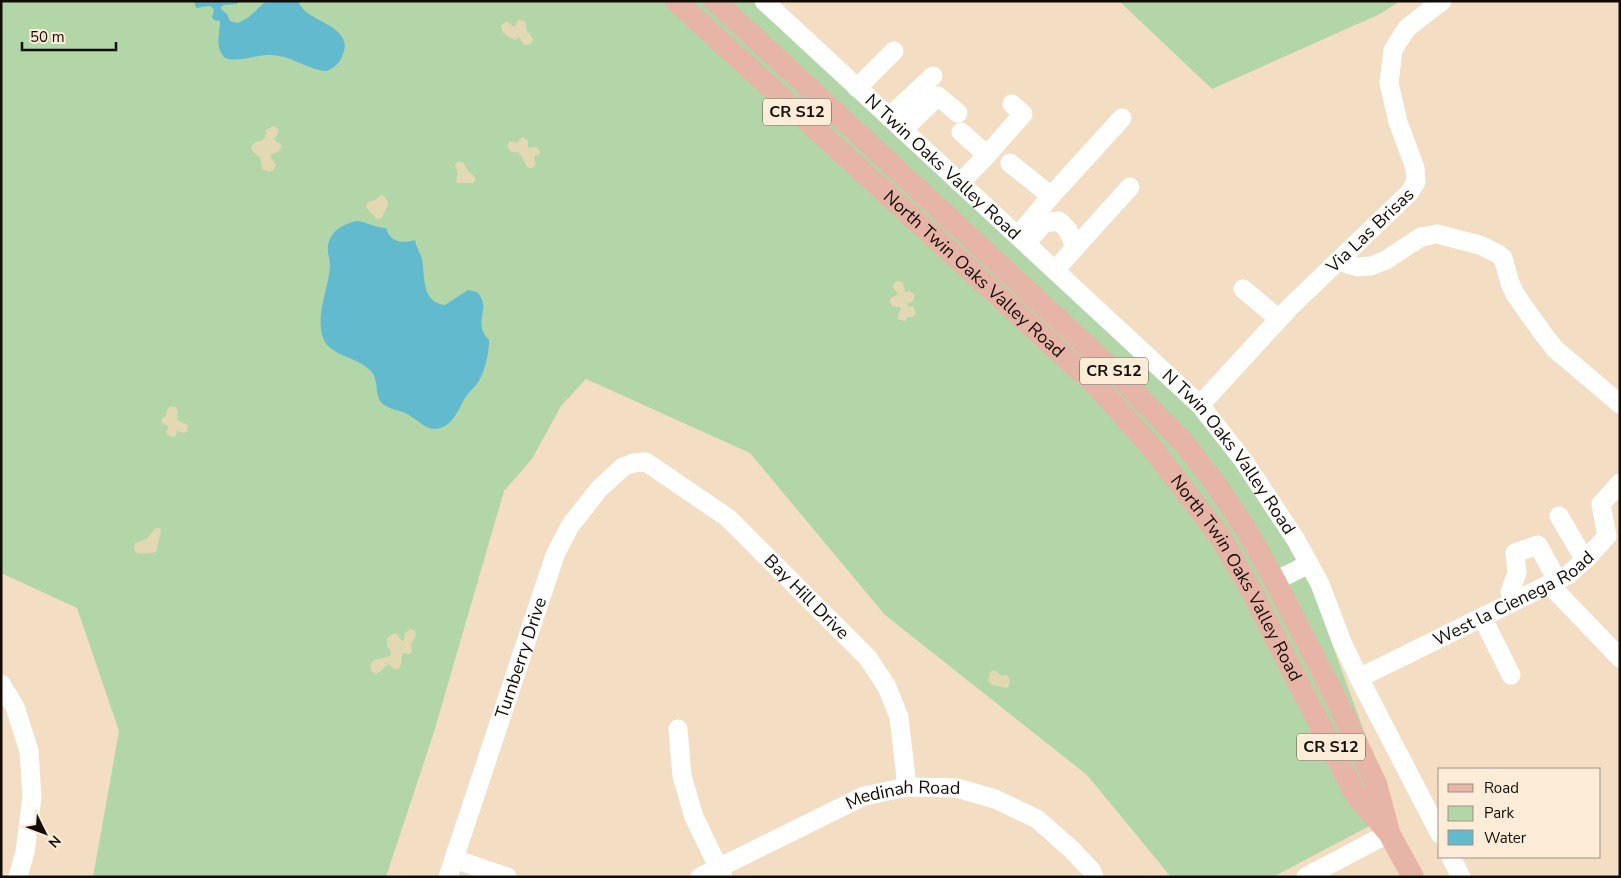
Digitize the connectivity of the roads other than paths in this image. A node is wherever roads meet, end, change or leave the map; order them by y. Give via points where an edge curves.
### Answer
1 (676, 1) edge
2 (715, 1) edge
3 (764, 1) edge
4 (1442, 1) edge
5 (894, 51) dead end
6 (933, 76) dead end
7 (857, 88) junction
8 (1012, 104) dead end
9 (958, 113) dead end
10 (889, 117) junction
11 (1122, 118) dead end
12 (903, 130) junction
13 (961, 132) dead end
14 (987, 155) junction
15 (1010, 163) dead end
16 (960, 183) junction
17 (1130, 187) dead end
18 (1051, 196) junction
19 (1022, 240) junction
20 (1075, 248) junction
21 (1338, 261) junction
22 (1055, 270) junction
23 (1243, 289) dead end
24 (1279, 319) junction
25 (1620, 404) edge
26 (1200, 405) junction
27 (632, 463) joint
28 (1620, 483) edge
29 (1200, 510) junction
30 (1558, 516) dead end
31 (1585, 560) junction
32 (1309, 564) junction
33 (1275, 581) junction
34 (1553, 582) junction
35 (1514, 601) junction
36 (1482, 617) junction
37 (1283, 653) junction
38 (1620, 658) edge
39 (1511, 675) dead end
40 (1359, 678) junction
41 (1, 684) edge
42 (678, 730) dead end
43 (907, 788) junction
44 (1438, 830) edge
45 (1389, 834) junction
46 (1452, 858) edge
47 (454, 859) junction
48 (721, 872) edge
49 (18, 877) edge
50 (448, 877) edge
51 (507, 877) edge
52 (700, 877) edge
53 (1094, 877) edge
54 (1306, 877) edge
55 (1413, 877) edge
56 (1461, 877) edge

1 - 29 main road, North Twin Oaks Valley Road / CR S12 via 1099,388 1154,450
2 - 33 main road, North Twin Oaks Valley Road / CR S12 via 1115,372 1216,483
3 - 7 street, N Twin Oaks Valley Road
4 - 21 street, Via Las Brisas via 1407,28 1393,50 1389,84 1398,122 1415,168 1416,182 1409,193
5 - 7 street
6 - 10 street
7 - 10 street, N Twin Oaks Valley Road
8 - 14 street via 1023,114
9 - 12 street via 938,96
10 - 12 street, N Twin Oaks Valley Road
11 - 18 street
12 - 16 street, N Twin Oaks Valley Road
13 - 14 street
14 - 16 street
15 - 18 street
16 - 19 street, N Twin Oaks Valley Road
17 - 20 street
18 - 19 street
19 - 20 street via 1044,223 1059,221 1068,230
19 - 22 street, N Twin Oaks Valley Road
20 - 22 street
21 - 24 street, Via Las Brisas
21 - 25 street via 1357,267 1371,266 1386,260 1421,236 1437,234 1480,245 1498,254 1503,258 1515,294 1544,335
22 - 26 street, N Twin Oaks Valley Road
23 - 24 street
24 - 26 street, Via Las Brisas
26 - 32 street, N Twin Oaks Valley Road via 1243,460
27 - 43 street, Bay Hill Drive via 646,462 728,518 868,658 887,687 899,717
27 - 47 street, Turnberry Drive via 599,489 570,526 555,555
28 - 31 street, West la Cienega Road via 1601,504 1606,536
29 - 33 main road via 1232,535 1256,574
29 - 37 main road, North Twin Oaks Valley Road / CR S12 via 1221,538
30 - 31 street
31 - 34 street, West la Cienega Road via 1568,575
32 - 33 street
32 - 40 street, N Twin Oaks Valley Road
33 - 37 main road via 1272,605 1286,632
33 - 45 main road, North Twin Oaks Valley Road / CR S12 via 1376,784
34 - 35 street, West la Cienega Road
34 - 35 street via 1538,545 1515,553 1518,573 1510,592
34 - 38 street
35 - 36 street, West la Cienega Road
36 - 39 street
36 - 40 street, West la Cienega Road
37 - 45 main road, North Twin Oaks Valley Road / CR S12 via 1356,795
40 - 44 street, N Twin Oaks Valley Road
41 - 49 street via 15,707 29,750 32,797 25,852
42 - 48 street via 682,776 694,817
43 - 48 street, Medinah Road via 864,796
43 - 53 street, Medinah Road via 957,788 996,798 1037,819 1072,849
45 - 54 street
45 - 55 main road, North Twin Oaks Valley Road / CR S12
46 - 56 street
47 - 50 street, Turnberry Drive
47 - 51 street
48 - 52 street, Medinah Road

